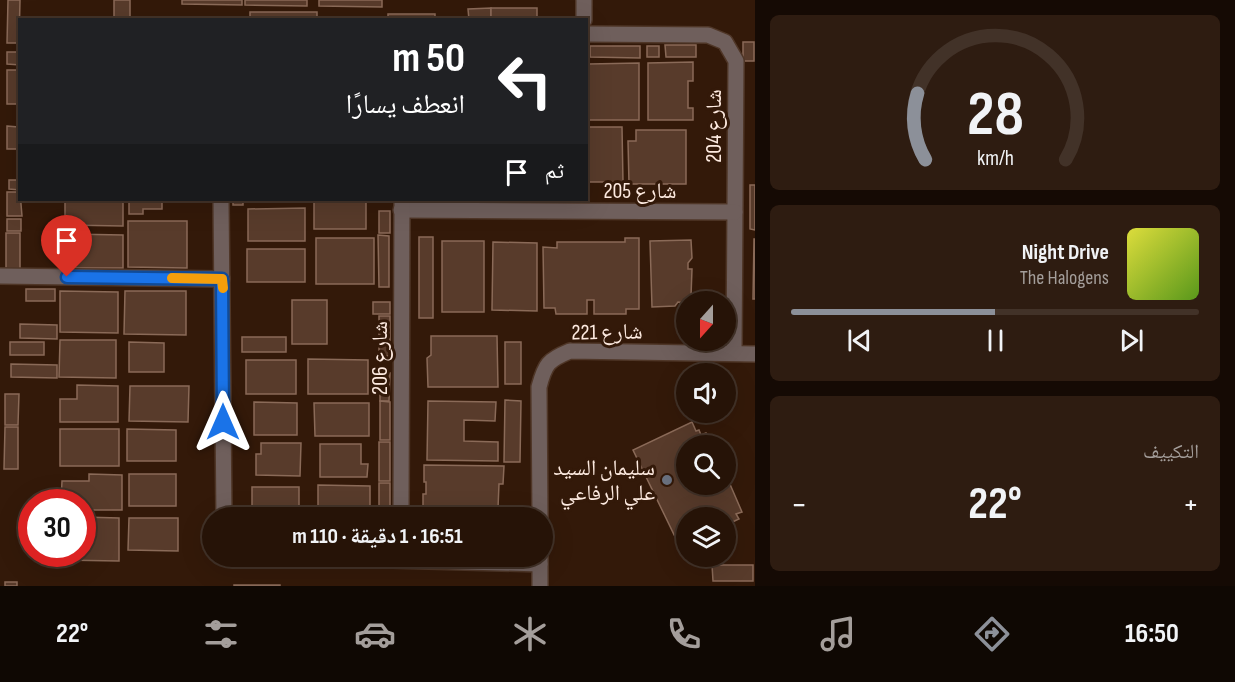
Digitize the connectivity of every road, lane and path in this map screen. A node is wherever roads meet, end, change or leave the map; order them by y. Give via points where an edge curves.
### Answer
1 (584, 0) edge
2 (584, 18) edge
3 (588, 34) edge
4 (221, 201) edge
5 (402, 205) edge
6 (735, 212) junction
7 (0, 276) edge
8 (222, 279) junction
9 (734, 353) junction
10 (755, 354) edge
11 (224, 507) edge
12 (401, 507) edge
13 (540, 507) edge
14 (540, 567) edge
15 (540, 586) edge

1 - 2 street
3 - 6 street, شارع 204 via 708,35 725,42 735,61
4 - 8 street
5 - 6 street, شارع 205
5 - 12 street, شارع 206
6 - 9 street, شارع 204
7 - 8 street
8 - 11 street
9 - 10 street, شارع 221
9 - 13 street, شارع 221 via 570,351 553,358 544,368 539,387
14 - 15 street

